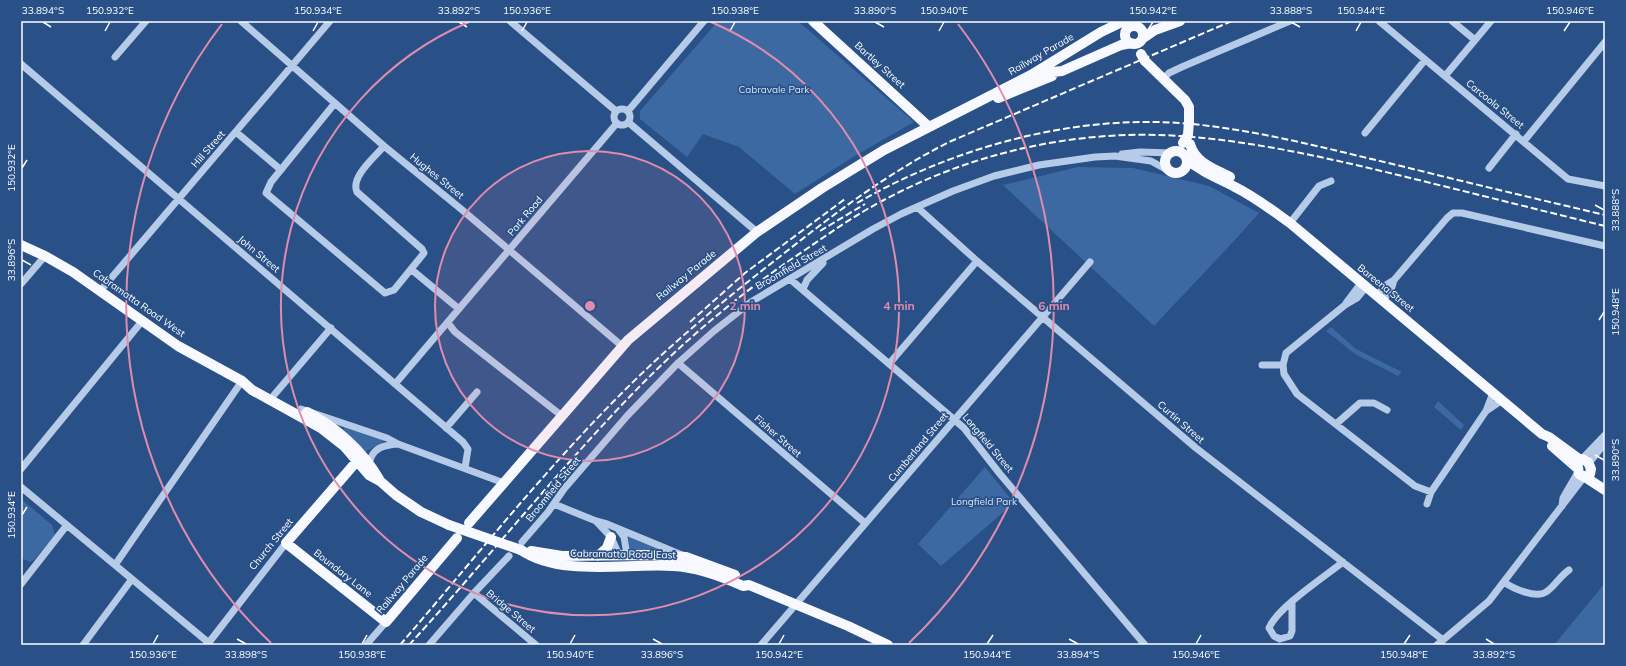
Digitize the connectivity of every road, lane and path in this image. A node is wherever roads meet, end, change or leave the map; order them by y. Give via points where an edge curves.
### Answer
1 (146, 21) edge
2 (241, 21) edge
3 (330, 21) edge
4 (510, 21) edge
5 (704, 21) edge
6 (813, 21) edge
7 (1180, 21) edge
8 (1290, 21) edge
9 (1379, 21) edge
10 (1452, 21) edge
11 (1492, 21) edge
12 (524, 22) edge
13 (1107, 24) edge
14 (1129, 26) edge
15 (519, 28) junction
16 (1162, 28) junction
17 (1476, 40) junction
18 (1137, 42) junction
19 (1605, 42) edge
20 (1103, 53) junction
21 (114, 57) dead end
22 (1143, 58) junction
23 (1425, 60) junction
24 (21, 64) edge
25 (293, 65) junction
26 (1180, 68) junction
27 (1062, 71) junction
28 (1150, 72) junction
29 (1031, 75) junction
30 (1446, 76) junction
31 (1174, 77) junction
32 (1163, 79) junction
33 (1172, 91) junction
34 (335, 103) junction
35 (969, 107) junction
36 (616, 111) junction
37 (628, 111) junction
38 (628, 122) junction
39 (617, 123) junction
40 (929, 126) junction
41 (236, 132) junction
42 (1365, 133) dead end
43 (1516, 134) junction
44 (1188, 140) junction
45 (1524, 141) junction
46 (384, 146) junction
47 (1172, 152) junction
48 (1106, 156) junction
49 (1186, 158) junction
50 (1489, 168) dead end
51 (281, 170) junction
52 (1169, 171) junction
53 (1180, 173) junction
54 (1206, 173) junction
55 (1331, 181) dead end
56 (1605, 186) edge
57 (179, 198) junction
58 (1267, 206) junction
59 (917, 207) junction
60 (1290, 223) junction
61 (758, 232) junction
62 (21, 245) edge
63 (1605, 246) edge
64 (510, 250) junction
65 (45, 256) junction
66 (830, 256) junction
67 (977, 261) junction
68 (1090, 262) dead end
69 (412, 270) junction
70 (790, 279) junction
71 (21, 284) edge
72 (1363, 285) junction
73 (802, 289) junction
74 (101, 290) junction
75 (1380, 298) junction
76 (459, 309) junction
77 (1043, 316) junction
78 (142, 320) junction
79 (448, 323) junction
80 (331, 328) junction
81 (622, 346) junction
82 (678, 363) junction
83 (889, 364) junction
84 (1262, 365) dead end
85 (1282, 365) junction
86 (242, 382) junction
87 (395, 384) junction
88 (477, 392) dead end
89 (1493, 393) junction
90 (274, 395) junction
91 (1502, 400) junction
92 (301, 409) junction
93 (1387, 410) dead end
94 (1486, 412) junction
95 (562, 416) junction
96 (955, 419) junction
97 (1336, 424) junction
98 (446, 428) junction
99 (1605, 435) edge
100 (1605, 443) edge
101 (398, 444) junction
102 (357, 461) junction
103 (369, 464) junction
104 (465, 468) junction
105 (1583, 468) junction
106 (21, 469) edge
107 (380, 481) junction
108 (1605, 482) edge
109 (504, 483) junction
110 (21, 487) edge
111 (1605, 490) edge
112 (1431, 492) junction
113 (554, 504) junction
114 (1427, 504) dead end
115 (596, 521) junction
116 (468, 523) dead end
117 (865, 523) junction
118 (67, 525) junction
119 (449, 525) joint
120 (617, 528) junction
121 (611, 537) junction
122 (457, 538) dead end
123 (286, 543) junction
124 (521, 546) junction
125 (533, 554) junction
126 (623, 555) junction
127 (509, 556) dead end
128 (598, 556) junction
129 (686, 557) junction
130 (1343, 562) junction
131 (115, 565) junction
132 (623, 566) junction
133 (1569, 570) dead end
134 (132, 580) junction
135 (1504, 582) junction
136 (21, 584) edge
137 (749, 585) junction
138 (474, 593) junction
139 (1292, 603) junction
140 (796, 604) junction
141 (386, 622) junction
142 (1440, 643) edge
143 (208, 644) edge
144 (83, 645) edge
145 (366, 645) edge
146 (429, 645) edge
147 (536, 645) edge
148 (761, 645) edge
149 (888, 645) edge
150 (1145, 645) edge

1 - 21 street
2 - 25 street, Hughes Street
3 - 25 street, Hill Street
4 - 15 street
5 - 37 street
6 - 40 main road, Bartley Street
7 - 16 main road
8 - 26 street
9 - 23 street, Carcoola Street
10 - 17 street
11 - 17 street
12 - 15 street
13 - 14 main road, Railway Parade
13 - 29 main road, Railway Parade
14 - 16 main road
14 - 18 main road via 1126,39
14 - 18 main road via 1142,31
14 - 20 main road via 1118,43
15 - 36 street
16 - 18 main road via 1152,31
17 - 30 street
18 - 20 main road
18 - 22 main road
19 - 45 street
20 - 27 main road
22 - 28 main road
22 - 32 main road
23 - 30 street, Carcoola Street
23 - 42 street
24 - 57 street, John Street
25 - 34 street, Hughes Street
25 - 41 street, Hill Street
26 - 31 street
26 - 32 street
27 - 29 main road
27 - 35 main road, Railway Parade via 1003,96
28 - 32 street
28 - 33 main road
29 - 35 main road, Railway Parade
30 - 43 street, Carcoola Street
31 - 32 street via 1171,80
31 - 33 street
32 - 33 main road via 1163,83
33 - 44 main road, bridge via 1190,121
34 - 46 street, Hughes Street
34 - 51 street
35 - 40 main road, Railway Parade
36 - 37 street
36 - 39 street via 614,117
37 - 38 street
38 - 39 street via 624,125
38 - 61 street
39 - 64 street, Park Road
40 - 61 main road, Railway Parade via 822,188
41 - 51 street
41 - 57 street, Hill Street
43 - 45 street, Carcoola Street
43 - 50 street
44 - 47 main road
44 - 49 main road
44 - 58 main road via 1194,154 1201,161 1239,183
45 - 56 street, Carcoola Street via 1568,179
46 - 64 street, Hughes Street
46 - 69 street via 361,172 356,185 357,192 424,250 423,256
47 - 48 street
47 - 49 main road via 1181,152
47 - 52 main road via 1165,160
48 - 52 street via 1144,160 1159,164
48 - 59 street, Broomfield Street via 1039,165 994,176
49 - 53 main road via 1186,168
49 - 54 main road, Bareena Street
51 - 69 street via 266,193 385,293 394,290
52 - 53 main road
53 - 54 main road, Bareena Street
54 - 58 main road, Bareena Street
55 - 60 street via 1319,186
57 - 74 street, Hill Street
57 - 80 street, John Street
58 - 60 main road, Bareena Street
59 - 66 street, Broomfield Street
59 - 67 street, Curtin Street
60 - 72 main road, Bareena Street
61 - 81 main road, Railway Parade via 652,318
62 - 65 main road, Cabramatta Road West
63 - 75 street via 1453,213 1394,280 1386,285
64 - 76 street, Park Road
64 - 81 street, Hughes Street
65 - 71 street
65 - 74 main road, Cabramatta Road West
66 - 70 street, Broomfield Street
66 - 73 street via 810,276
67 - 77 street, Curtin Street
67 - 83 street
68 - 77 street, Cumberland Street
69 - 76 street
70 - 73 street, Longfield Street
70 - 82 street, Broomfield Street via 743,308
72 - 75 main road, Bareena Street
72 - 85 street via 1345,305 1286,353
73 - 83 street, Longfield Street
74 - 78 main road, Cabramatta Road West
75 - 89 main road, Bareena Street
76 - 79 street, Park Road
77 - 96 street, Cumberland Street
77 - 130 street, Curtin Street via 1196,448
78 - 86 main road, Cabramatta Road West via 178,346
78 - 106 street
79 - 87 street, Park Road
79 - 95 street via 455,332
80 - 87 street, John Street
80 - 90 street
81 - 95 main road, Railway Parade
82 - 113 street, Broomfield Street via 627,416
82 - 117 street, Fisher Street
83 - 96 street, Longfield Street
84 - 85 street
85 - 97 street via 1284,374 1298,394
86 - 90 main road, Cabramatta Road West
86 - 102 main road, Cabramatta Road West via 324,430 344,446
86 - 131 street
87 - 98 street, John Street
88 - 98 street
89 - 91 main road, Bareena Street
89 - 94 street
90 - 92 main road, Cabramatta Road West
91 - 94 street
91 - 105 main road, Bareena Street via 1542,434 1547,443
92 - 101 street, Cabramatta Road West
92 - 103 main road, Cabramatta Road West via 333,428
93 - 97 street via 1374,403 1360,403
94 - 112 street via 1471,430
95 - 109 main road, Railway Parade
96 - 117 street, Cumberland Street
96 - 150 street, Longfield Street
97 - 112 street via 1415,486
98 - 104 street, John Street via 468,449
99 - 105 street
100 - 105 street
101 - 103 street via 378,448 371,455
101 - 104 street, Cabramatta Road West
102 - 107 main road, Cabramatta Road West
102 - 123 main road, Church Street
103 - 107 main road, Cabramatta Road West
104 - 109 street, Cabramatta Road West
105 - 108 main road, Bareena Street
105 - 111 main road, Bareena Street
105 - 135 street via 1568,501
107 - 119 main road, Cabramatta Road West via 408,505
109 - 116 main road, Railway Parade
110 - 118 street
112 - 114 street
113 - 115 street, Cabramatta Road East
113 - 124 street, Broomfield Street
115 - 120 street, Cabramatta Road East
115 - 121 street, Cabramatta Road East
117 - 140 street, Cumberland Street
118 - 131 street
118 - 136 street
119 - 124 main road, Cabramatta Road East, bridge
120 - 126 street, Cabramatta Road East via 624,537
120 - 129 street, Cabramatta Road East
121 - 126 street, Cabramatta Road East
121 - 128 main road via 607,548
122 - 141 main road, Railway Parade
123 - 141 main road, Boundary Lane
123 - 143 street, Church Street
124 - 125 main road, Cabramatta Road East
125 - 128 main road, Cabramatta Road East
125 - 132 main road, Cabramatta Road East via 570,566
126 - 128 main road, Cabramatta Road East
126 - 129 main road, Cabramatta Road East
126 - 132 main road
127 - 138 street
129 - 137 main road, Cabramatta Road East via 745,579
130 - 139 street
130 - 142 street, Curtin Street
131 - 134 street
132 - 137 main road, Cabramatta Road East via 680,567 713,574 743,586
133 - 135 street via 1541,594 1518,590
134 - 143 street
134 - 144 street
135 - 142 street via 1489,602
137 - 140 main road, Cabramatta Road East
138 - 146 street
138 - 147 street, Bridge Street
139 - 139 street via 1272,620 1269,628 1274,636 1280,639 1290,636 1292,631
140 - 148 street, Cumberland Street
140 - 149 main road, Cabramatta Road East
141 - 145 street, Railway Parade

